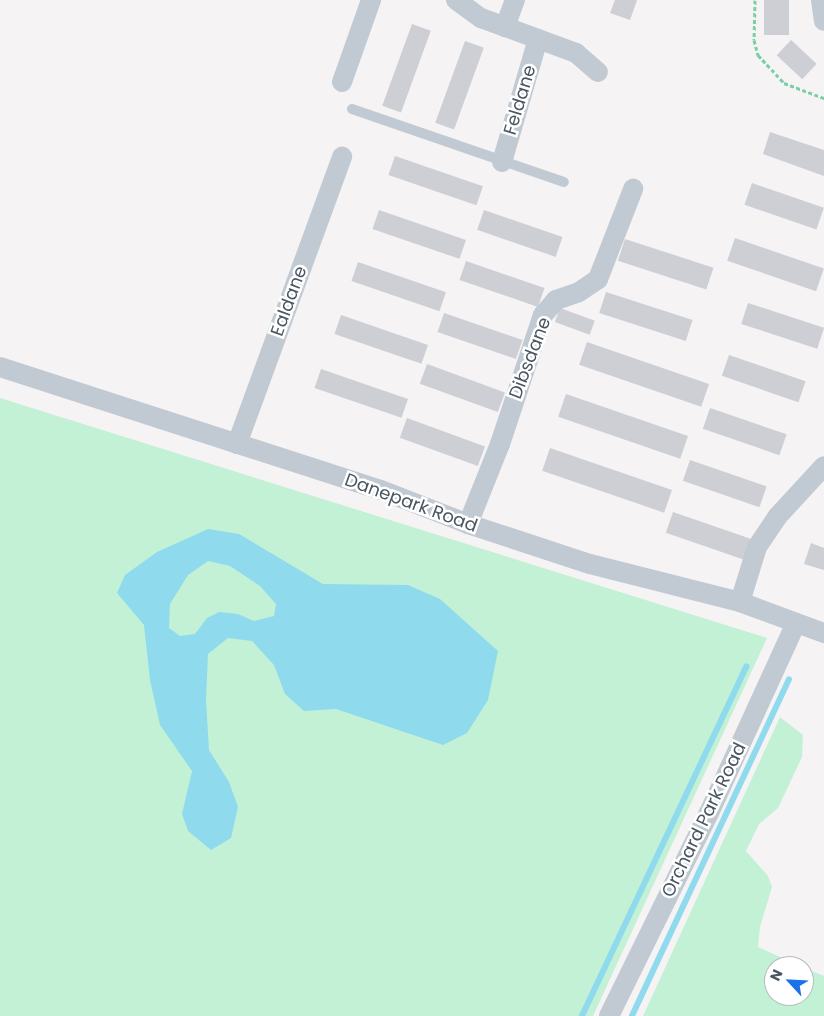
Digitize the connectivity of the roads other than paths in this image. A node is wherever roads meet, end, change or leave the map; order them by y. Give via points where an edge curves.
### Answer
1 (371, 0) edge
2 (456, 0) edge
3 (515, 0) edge
4 (821, 0) edge
5 (824, 21) edge
6 (505, 27) junction
7 (538, 39) junction
8 (598, 72) dead end
9 (342, 82) dead end
10 (352, 109) dead end
11 (342, 157) dead end
12 (502, 162) junction
13 (564, 182) dead end
14 (633, 189) dead end
15 (0, 367) edge
16 (236, 444) junction
17 (824, 466) edge
18 (468, 524) junction
19 (740, 602) junction
20 (796, 622) junction
21 (824, 633) edge
22 (609, 1016) edge

1 - 9 street
2 - 6 street via 481,18
3 - 6 street
4 - 5 street
6 - 7 street
7 - 8 street via 576,53
7 - 12 street, Feldane
10 - 12 lane
11 - 16 street, Ealdane
12 - 13 lane
14 - 18 street, Dibsdane via 598,279 579,292 556,300 543,315 500,444
15 - 16 street, Danepark Road
16 - 18 street, Danepark Road via 381,490
17 - 19 street via 777,517 757,547
18 - 19 street, Danepark Road via 590,564
19 - 20 street, Danepark Road
20 - 21 street, Danepark Road
20 - 22 street, Orchard Park Road via 709,813

